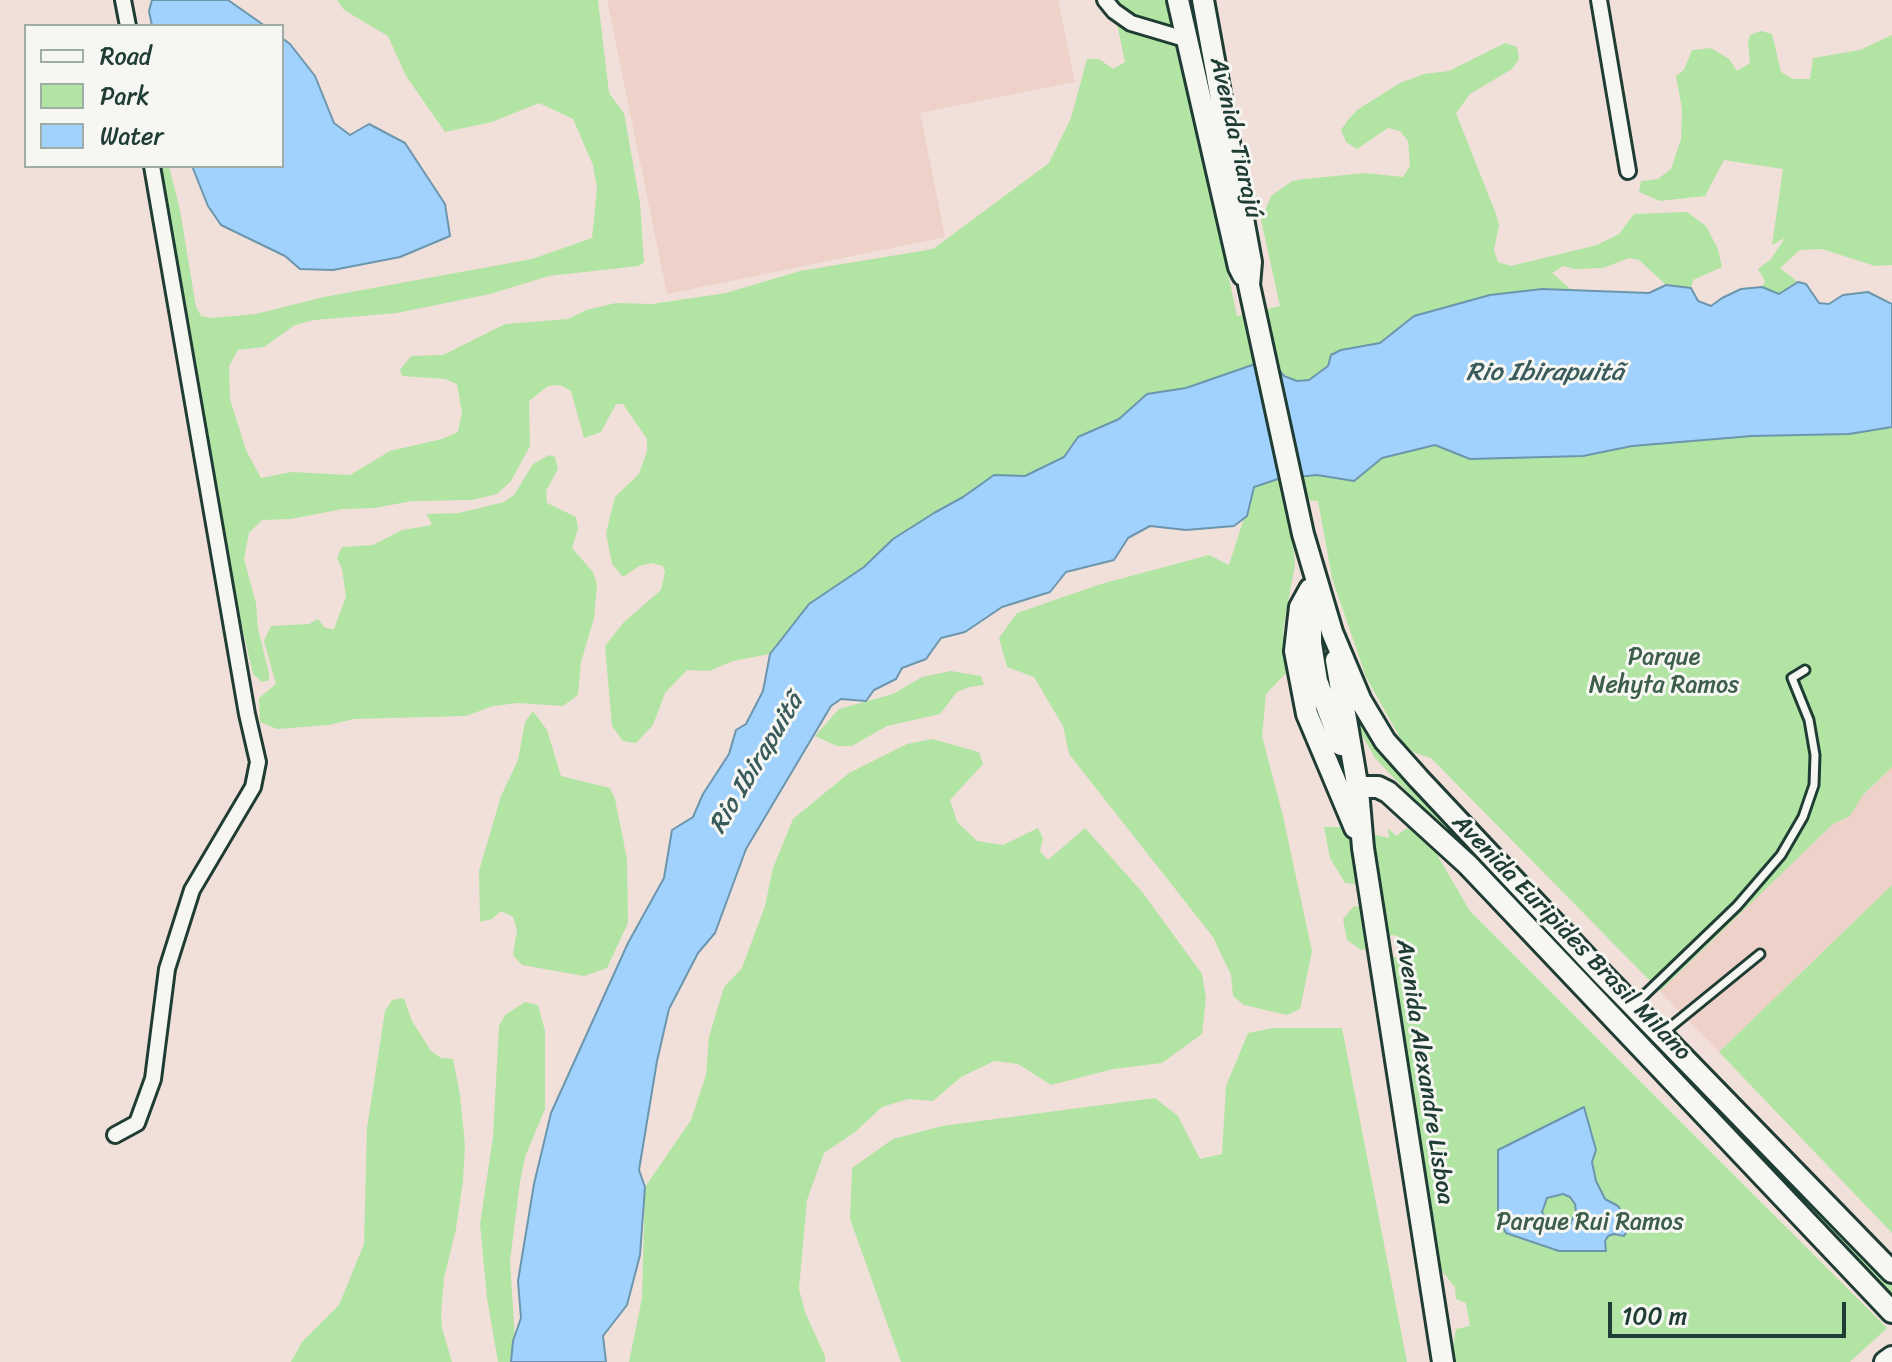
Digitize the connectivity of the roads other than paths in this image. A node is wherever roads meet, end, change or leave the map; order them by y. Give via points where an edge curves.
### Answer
1 (123, 0) edge
2 (1105, 0) edge
3 (1178, 0) edge
4 (1599, 0) edge
5 (1207, 1) edge
6 (128, 24) edge
7 (1185, 39) junction
8 (152, 168) edge
9 (1628, 171) dead end
10 (1251, 294) junction
11 (1312, 580) junction
12 (1332, 632) junction
13 (1805, 670) dead end
14 (1358, 790) junction
15 (1363, 848) junction
16 (1760, 954) dead end
17 (1633, 1006) junction
18 (1661, 1035) junction
19 (115, 1135) dead end
20 (1892, 1272) edge
21 (1892, 1312) edge
22 (1892, 1357) edge
23 (1443, 1362) edge
24 (1885, 1362) edge

1 - 6 street
2 - 7 street via 1131,23
3 - 7 main road, Avenida Tiarajú
4 - 9 street
5 - 10 main road, Avenida Tiarajú via 1251,262
7 - 10 main road, Avenida Tiarajú via 1239,267
8 - 19 street via 258,762 253,787 192,890 167,969 153,1079 137,1123
10 - 11 main road, Avenida Euripides Brasil Milano
11 - 12 main road, Avenida Euripides Brasil Milano
11 - 14 main road, Avenida Euripides Brasil Milano via 1311,643 1317,681
11 - 15 main road via 1300,607 1295,651 1307,714
12 - 14 main road
12 - 17 main road, Avenida Euripides Brasil Milano via 1361,701 1385,741
13 - 17 lane via 1792,678 1809,720 1815,755 1814,785 1803,817 1781,855 1737,906
14 - 15 main road, Avenida Alexandre Lisboa
14 - 21 main road, Avenida Euripides Brasil Milano via 1378,787 1388,792 1468,865
15 - 23 main road, Avenida Alexandre Lisboa
16 - 18 lane
17 - 18 main road, Avenida Euripides Brasil Milano
18 - 20 main road, Avenida Euripides Brasil Milano
22 - 24 main road

